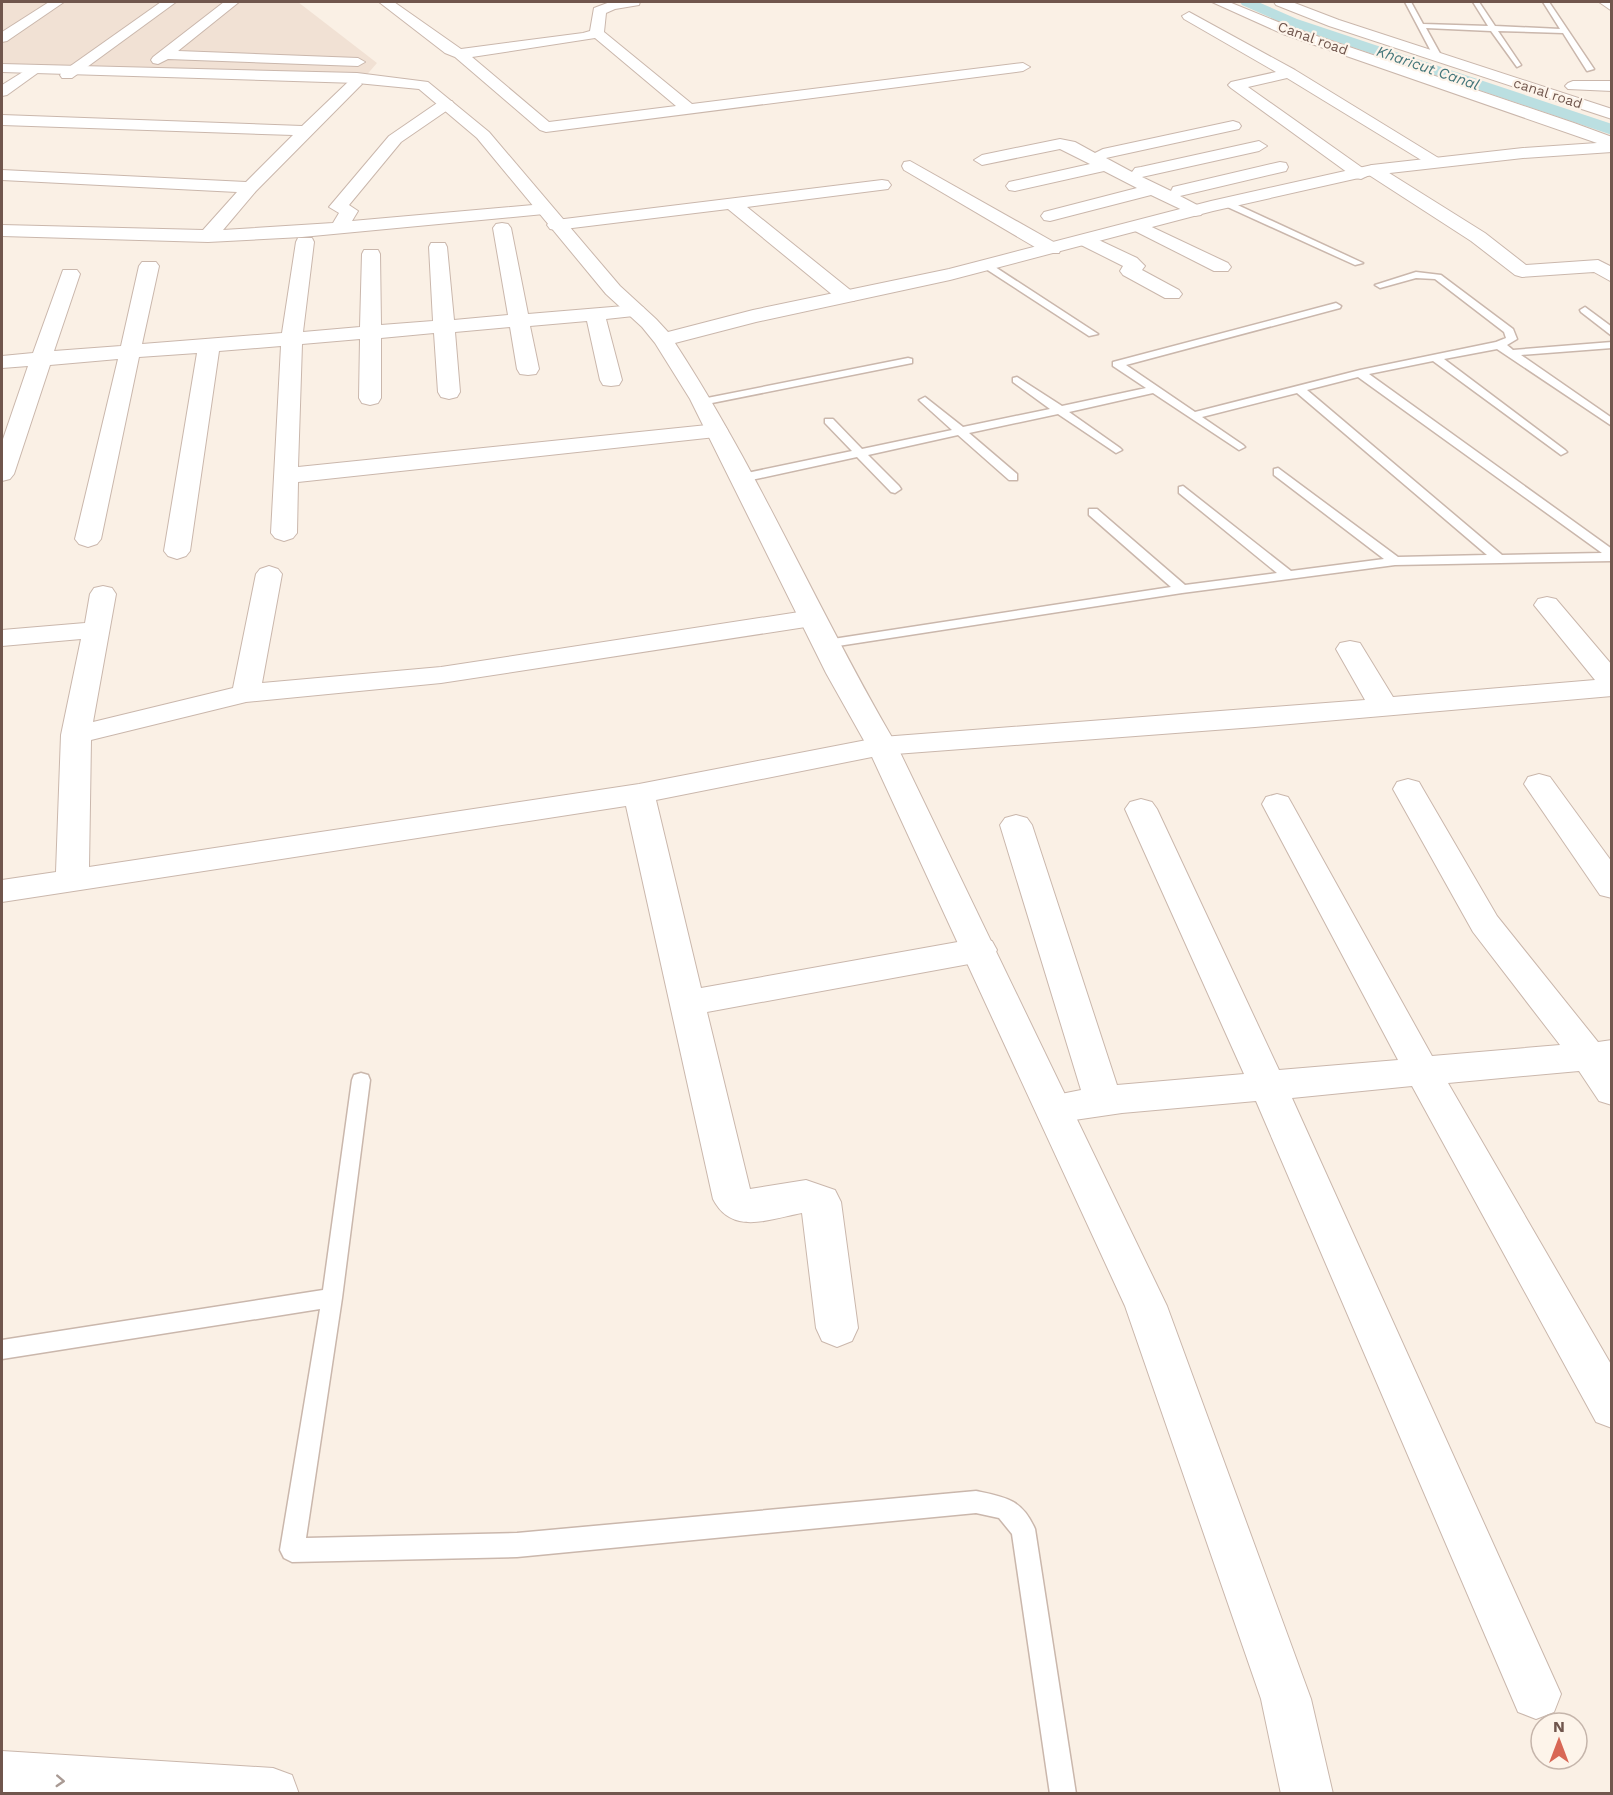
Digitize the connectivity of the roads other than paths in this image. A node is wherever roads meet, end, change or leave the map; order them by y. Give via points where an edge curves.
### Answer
1 (57, 2) edge
2 (169, 2) edge
3 (232, 2) edge
4 (386, 2) edge
5 (634, 2) edge
6 (1219, 2) edge
7 (1281, 2) edge
8 (1408, 2) edge
9 (1476, 2) edge
10 (1546, 2) edge
11 (1606, 2) edge
12 (594, 6) edge
13 (1611, 7) edge
14 (1188, 16) dead end
15 (1421, 26) junction
16 (1495, 29) junction
17 (1565, 31) junction
18 (597, 33) junction
19 (2, 38) edge
20 (178, 44) junction
21 (340, 48) dead end
22 (460, 54) junction
23 (164, 55) junction
24 (1437, 57) junction
25 (1517, 65) dead end
26 (1023, 67) dead end
27 (2, 68) edge
28 (1590, 69) dead end
29 (31, 71) junction
30 (142, 72) junction
31 (2, 73) edge
32 (70, 73) junction
33 (1290, 73) junction
34 (361, 76) junction
35 (1573, 86) dead end
36 (1611, 86) edge
37 (2, 92) edge
38 (446, 105) junction
39 (689, 109) junction
40 (1611, 114) edge
41 (2, 120) edge
42 (1233, 126) dead end
43 (306, 131) junction
44 (1090, 135) dead end
45 (1611, 145) edge
46 (1259, 146) dead end
47 (1105, 159) junction
48 (982, 160) dead end
49 (1437, 162) junction
50 (909, 166) dead end
51 (1280, 167) dead end
52 (1141, 172) junction
53 (1366, 172) junction
54 (2, 175) edge
55 (882, 185) dead end
56 (1015, 186) dead end
57 (250, 188) junction
58 (1153, 189) junction
59 (1179, 190) junction
60 (733, 204) junction
61 (1211, 207) junction
62 (1050, 216) dead end
63 (550, 217) junction
64 (1139, 226) junction
65 (339, 227) junction
66 (502, 228) dead end
67 (2, 231) edge
68 (208, 236) junction
69 (1086, 240) junction
70 (305, 242) dead end
71 (438, 248) dead end
72 (1052, 249) junction
73 (371, 254) dead end
74 (1358, 263) dead end
75 (986, 265) junction
76 (149, 266) dead end
77 (1221, 267) dead end
78 (70, 274) dead end
79 (1611, 276) edge
80 (1380, 285) dead end
81 (1172, 294) dead end
82 (847, 297) junction
83 (1336, 306) dead end
84 (1585, 310) dead end
85 (595, 314) junction
86 (520, 320) junction
87 (649, 325) junction
88 (444, 327) junction
89 (369, 332) junction
90 (1611, 333) edge
91 (1093, 334) dead end
92 (292, 338) junction
93 (209, 345) junction
94 (1498, 345) junction
95 (1611, 345) edge
96 (129, 352) junction
97 (1510, 353) junction
98 (41, 358) junction
99 (1435, 358) junction
100 (908, 361) dead end
101 (2, 362) edge
102 (528, 369) dead end
103 (1360, 373) junction
104 (611, 380) dead end
105 (1017, 380) dead end
106 (1299, 389) junction
107 (1154, 390) junction
108 (449, 392) dead end
109 (370, 398) dead end
110 (925, 400) dead end
111 (702, 402) junction
112 (1061, 411) junction
113 (1192, 416) junction
114 (829, 421) dead end
115 (1611, 423) edge
116 (717, 431) junction
117 (962, 432) junction
118 (1239, 447) dead end
119 (1116, 450) dead end
120 (1561, 452) dead end
121 (860, 453) junction
122 (1278, 472) dead end
123 (2, 474) edge
124 (285, 476) junction
125 (1013, 477) dead end
126 (742, 478) junction
127 (895, 489) dead end
128 (1183, 490) dead end
129 (1093, 512) dead end
130 (284, 533) dead end
131 (88, 539) dead end
132 (177, 551) dead end
133 (1611, 556) edge
134 (1498, 558) junction
135 (1395, 561) junction
136 (268, 574) dead end
137 (1288, 574) junction
138 (1182, 589) junction
139 (103, 594) dead end
140 (1547, 605) dead end
141 (97, 630) junction
142 (818, 631) junction
143 (2, 638) edge
144 (1350, 649) dead end
145 (1611, 683) edge
146 (1611, 687) edge
147 (246, 693) junction
148 (1384, 707) junction
149 (76, 735) junction
150 (882, 746) junction
151 (1539, 784) dead end
152 (1408, 789) dead end
153 (639, 794) junction
154 (1277, 804) dead end
155 (1142, 808) dead end
156 (1016, 825) dead end
157 (72, 881) junction
158 (1611, 887) edge
159 (2, 891) edge
160 (980, 950) junction
161 (687, 1003) junction
162 (1600, 1055) edge
163 (1422, 1071) junction
164 (361, 1080) dead end
165 (1268, 1086) junction
166 (1611, 1091) edge
167 (1103, 1101) junction
168 (1054, 1108) junction
169 (332, 1298) junction
170 (837, 1328) dead end
171 (2, 1350) edge
172 (1611, 1408) edge
173 (1536, 1694) dead end
174 (2, 1777) edge
175 (273, 1794) edge
176 (1064, 1794) edge
177 (1307, 1794) edge

1 - 19 street
2 - 32 street
3 - 20 street
4 - 22 street
5 - 12 street
6 - 45 street, Canal road via 1288,31 1557,122
7 - 24 street, canal road
8 - 15 lane
9 - 16 lane
10 - 17 lane
11 - 13 street
12 - 18 street
14 - 33 street
15 - 16 lane
15 - 24 lane
16 - 17 lane
16 - 25 lane
17 - 28 lane
18 - 22 street via 585,38
18 - 39 street
20 - 21 street
20 - 23 street
22 - 39 street via 546,127
23 - 30 street
23 - 34 street
24 - 40 street, canal road
26 - 39 street
27 - 29 street
29 - 31 street
29 - 32 street
29 - 37 street
30 - 32 street
30 - 34 street
32 - 34 street
33 - 49 street
33 - 53 street via 1236,85
34 - 38 street via 423,85
34 - 43 street
35 - 36 street
38 - 63 street via 483,135
38 - 65 street via 395,139 373,163 338,207 348,211
41 - 43 street
42 - 47 street
43 - 57 street
44 - 47 street via 1078,138 1079,141
45 - 49 street
46 - 52 street
47 - 48 street via 1060,144
47 - 52 street
47 - 56 street
47 - 58 street
49 - 53 street
50 - 72 street
51 - 59 street
52 - 59 street
53 - 61 street
53 - 79 street via 1478,237 1522,271 1598,266
54 - 57 street
55 - 60 street
57 - 68 street
58 - 61 street
58 - 62 street
59 - 61 street
60 - 63 street
60 - 82 street
61 - 64 street
61 - 74 lane
63 - 65 street
63 - 87 street
64 - 69 street
64 - 77 street
65 - 68 street
66 - 86 street
67 - 68 street
69 - 72 street
69 - 81 street via 1130,262 1135,266 1130,271
70 - 92 street
71 - 88 street
72 - 75 street
73 - 89 street
75 - 82 street
75 - 91 lane
76 - 96 street
78 - 98 street
80 - 94 lane via 1414,274 1438,277 1509,331 1512,339
82 - 87 street via 753,316
83 - 107 lane via 1117,364
84 - 90 lane
85 - 86 street
85 - 87 street
85 - 104 street
86 - 88 street
86 - 102 street
87 - 111 street
88 - 89 street
88 - 108 street
89 - 92 street
89 - 109 street
92 - 93 street
92 - 124 street
93 - 96 street
93 - 132 street
94 - 97 lane
94 - 99 lane
95 - 97 lane
96 - 98 street
96 - 131 street
97 - 115 lane
98 - 101 street
98 - 123 street
99 - 103 lane
99 - 120 lane
100 - 111 lane
103 - 106 lane
103 - 133 lane
105 - 112 lane
106 - 113 lane
106 - 134 lane
107 - 112 lane
107 - 113 lane
110 - 117 lane
111 - 116 street
112 - 117 lane
112 - 119 lane
113 - 118 lane
114 - 121 lane
116 - 124 street
116 - 126 street
117 - 121 lane
117 - 125 lane
121 - 126 lane
121 - 127 lane
122 - 135 lane
124 - 130 street
126 - 142 street
128 - 137 lane
129 - 138 lane
133 - 134 lane
134 - 135 lane
135 - 137 lane
136 - 147 street
137 - 138 lane
138 - 142 lane
139 - 141 street
140 - 145 street
141 - 143 street
141 - 149 street
142 - 147 street via 441,675
142 - 150 street
144 - 148 street
146 - 148 street
147 - 149 street
148 - 150 street
149 - 157 street
150 - 153 street
150 - 160 street
151 - 158 street
152 - 162 street via 1485,924
153 - 157 street
153 - 161 street
154 - 163 street
155 - 165 street
156 - 167 street
157 - 159 street
160 - 161 street
160 - 168 street
161 - 170 street via 733,1199 743,1207 806,1196 820,1202
162 - 163 street
162 - 166 street
163 - 165 street
163 - 172 street
164 - 169 lane
165 - 167 street
165 - 173 street
167 - 168 street
168 - 177 street via 1146,1305 1287,1699
169 - 171 lane
169 - 176 lane via 292,1550 517,1545 976,1502 1006,1508 1023,1529
174 -> 175 street

